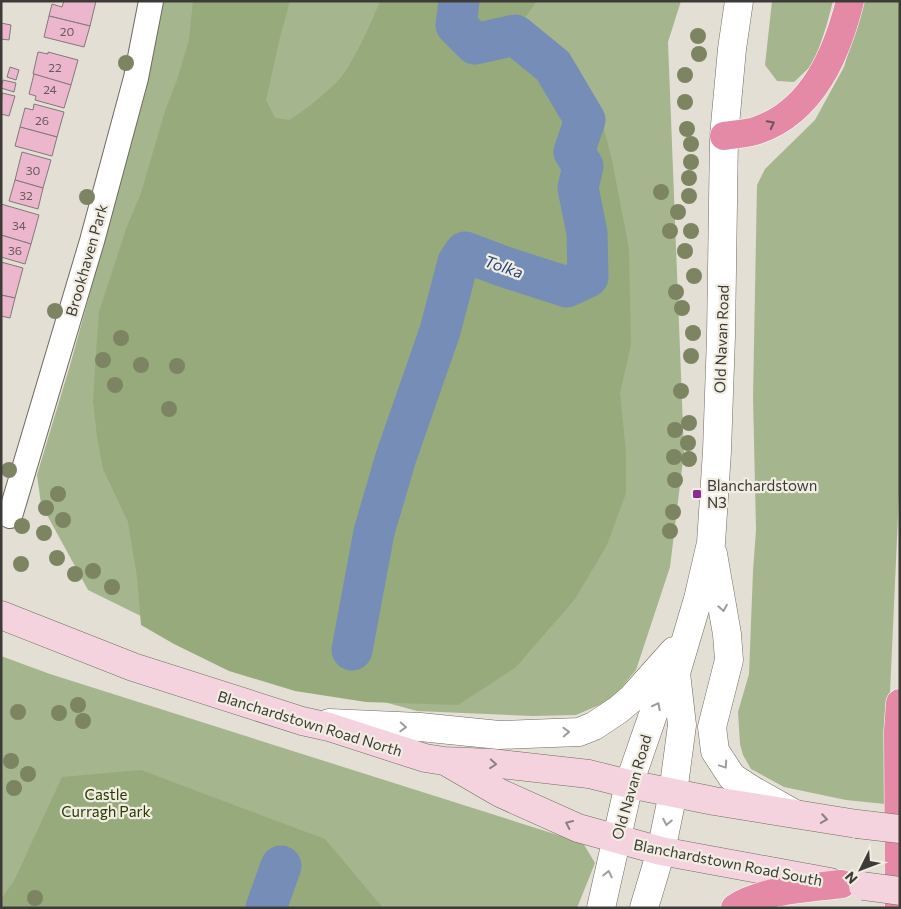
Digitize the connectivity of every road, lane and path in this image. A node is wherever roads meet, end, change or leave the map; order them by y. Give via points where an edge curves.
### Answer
1 (151, 1) edge
2 (739, 1) edge
3 (850, 1) edge
4 (724, 136) junction
5 (10, 516) dead end
6 (711, 543) junction
7 (1, 615) edge
8 (687, 636) junction
9 (676, 673) junction
10 (900, 703) edge
11 (302, 722) junction
12 (444, 761) junction
13 (629, 784) junction
14 (673, 792) junction
15 (795, 814) junction
16 (900, 830) edge
17 (616, 839) junction
18 (661, 850) junction
19 (852, 885) junction
20 (900, 891) edge
21 (741, 904) edge
22 (601, 908) edge
23 (644, 908) edge
24 (899, 908) edge

1 - 5 street, Brookhaven Park via 136,78 97,224
2 - 4 street, Old Navan Road
4 -> 3 highway via 758,131 783,118 805,99 822,77 846,20
4 - 6 street, Old Navan Road via 722,336
6 - 8 street, Old Navan Road
6 -> 15 street via 728,634 729,660 712,727 715,752 732,777
7 - 11 main road, Blanchardstown Road North via 133,667
8 - 9 street, Old Navan Road
11 -> 8 street via 499,734 580,732 631,700
13 -> 9 street, Old Navan Road via 656,706
9 - 14 street, Old Navan Road via 682,725
10 - 24 highway
11 - 12 main road, Blanchardstown Road North
12 -> 13 main road, Blanchardstown Road North via 589,774
17 -> 12 main road, Blanchardstown Road South via 578,828 500,793
13 - 14 main road
13 - 17 street, Old Navan Road
14 - 15 main road
14 -> 18 street, Old Navan Road
15 -> 16 main road, bridge
17 - 18 main road, Blanchardstown Road South
22 -> 17 street, Old Navan Road
18 - 19 main road, Blanchardstown Road South
18 - 23 street, Old Navan Road
19 - 20 main road, Blanchardstown Road South, bridge
19 - 21 highway via 793,890

